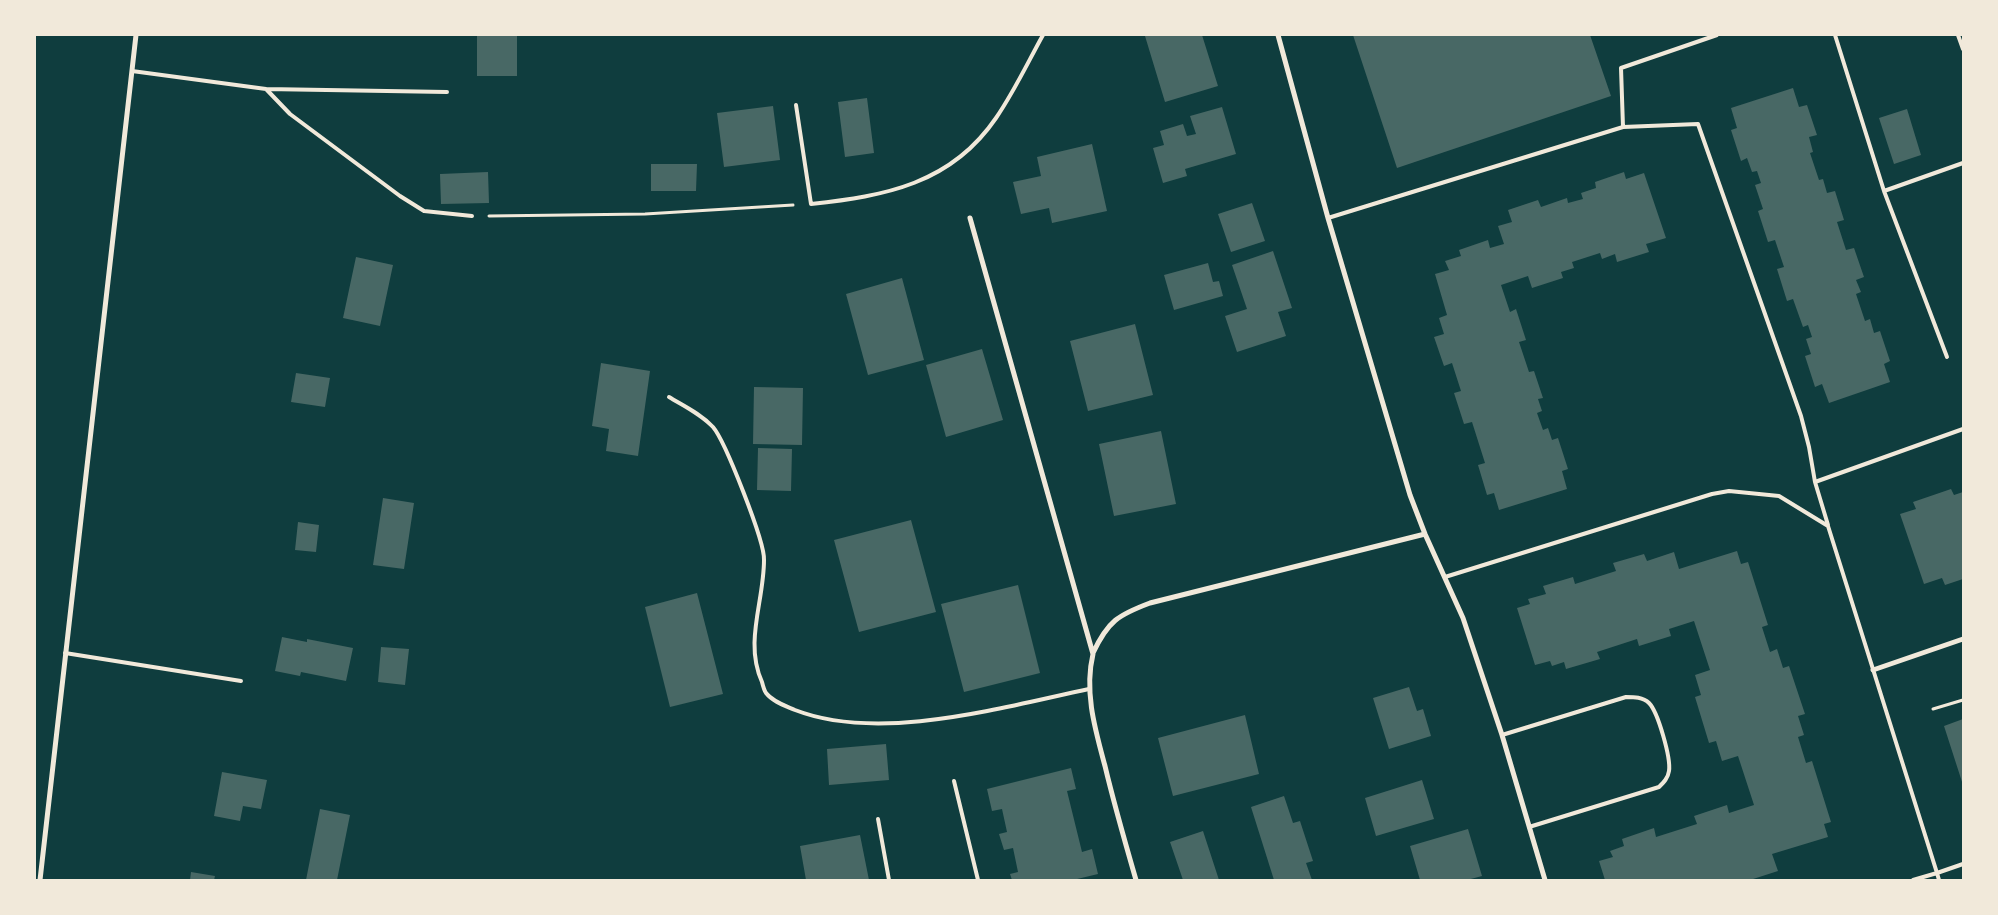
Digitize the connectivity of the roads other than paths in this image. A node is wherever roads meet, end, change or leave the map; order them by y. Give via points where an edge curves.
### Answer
1 (136, 35) edge
2 (1043, 35) edge
3 (1278, 35) edge
4 (1717, 35) edge
5 (1835, 35) edge
6 (1958, 35) edge
7 (1963, 50) edge
8 (132, 71) junction
9 (266, 89) junction
10 (447, 92) dead end
11 (796, 105) dead end
12 (1624, 127) junction
13 (1963, 163) edge
14 (1884, 191) junction
15 (472, 216) road end
16 (970, 218) dead end
17 (1328, 218) junction
18 (1947, 358) dead end
19 (670, 397) dead end
20 (1963, 429) edge
21 (1814, 482) junction
22 (1828, 526) junction
23 (1425, 534) junction
24 (1445, 576) junction
25 (1963, 640) edge
26 (65, 653) junction
27 (1093, 654) junction
28 (1873, 670) junction
29 (241, 681) dead end
30 (1089, 689) junction
31 (1502, 735) junction
32 (954, 781) dead end
33 (878, 819) dead end
34 (1529, 827) junction
35 (1963, 864) edge
36 (1937, 873) junction
37 (40, 880) edge
38 (889, 880) edge
39 (978, 880) edge
40 (1136, 880) edge
41 (1545, 880) edge
42 (1913, 880) edge
43 (1939, 880) edge

1 - 8 street
2 - 11 lane via 996,118 973,145 951,166 921,182 889,192 811,204
3 - 17 street
4 - 12 lane via 1621,68
5 - 14 lane
6 - 7 lane
8 - 9 lane
8 - 26 street
9 - 10 lane
9 - 15 lane via 290,114 424,211
12 - 17 lane
12 - 21 lane via 1698,124 1802,416
13 - 14 lane
14 - 18 lane
16 - 27 street
17 - 23 street via 1410,495
19 - 30 lane via 703,418 720,438 759,535 764,557 764,581 753,641 756,669 766,693 781,704 809,715 852,722 887,723 968,714
20 - 21 lane
21 - 22 lane
22 - 24 lane via 1779,496 1729,491
22 - 28 lane
23 - 24 street
23 - 27 street via 1130,611 1103,633
24 - 31 street via 1463,618
25 - 28 street
26 - 29 lane
26 - 37 street
27 - 30 street
28 - 36 lane
30 - 40 street via 1093,723
31 - 34 street
31 - 34 lane via 1636,697 1648,701 1654,710 1670,761 1666,781 1658,787
32 - 39 lane
33 - 38 lane
34 - 41 street
35 - 36 lane
36 - 42 lane
36 - 43 lane

